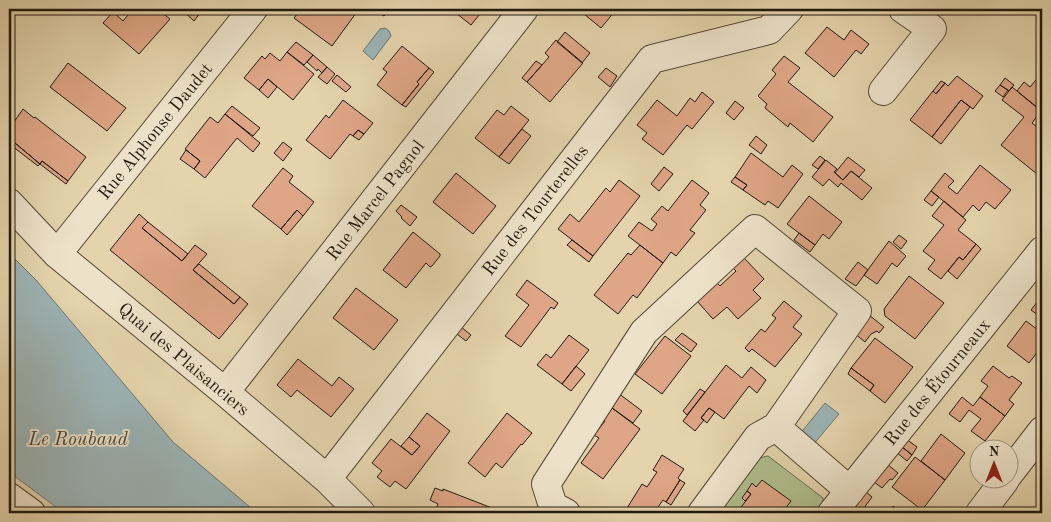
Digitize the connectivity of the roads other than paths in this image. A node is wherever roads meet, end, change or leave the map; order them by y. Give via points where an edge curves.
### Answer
1 (253, 9) edge
2 (524, 9) edge
3 (788, 9) edge
4 (904, 9) edge
5 (883, 91) dead end
6 (9, 203) edge
7 (1042, 251) edge
8 (57, 254) junction
9 (225, 392) junction
10 (776, 427) junction
11 (1042, 431) edge
12 (1018, 462) edge
13 (327, 479) junction
14 (997, 490) edge
15 (850, 492) junction
16 (9, 496) edge
17 (31, 513) edge
18 (361, 513) edge
19 (566, 513) edge
20 (702, 513) edge
21 (832, 513) edge
22 (980, 513) edge

1 - 8 street, Rue Alphonse Daudet
2 - 9 street, Rue Marcel Pagnol
3 - 13 street, Rue des Tourterelles via 769,30 652,59
4 - 5 street via 932,29
6 - 8 street, Quai des Plaisanciers
7 - 15 street, Rue des Étourneaux
8 - 9 street, Quai des Plaisanciers
9 - 13 street, Quai des Plaisanciers
10 - 15 street
10 - 19 street via 857,311 755,229 644,332 546,484 553,506
10 - 20 street via 758,437
11 - 12 street
13 - 18 street, Quai des Plaisanciers
14 - 22 street
15 - 21 street, Rue des Étourneaux
16 - 17 street

